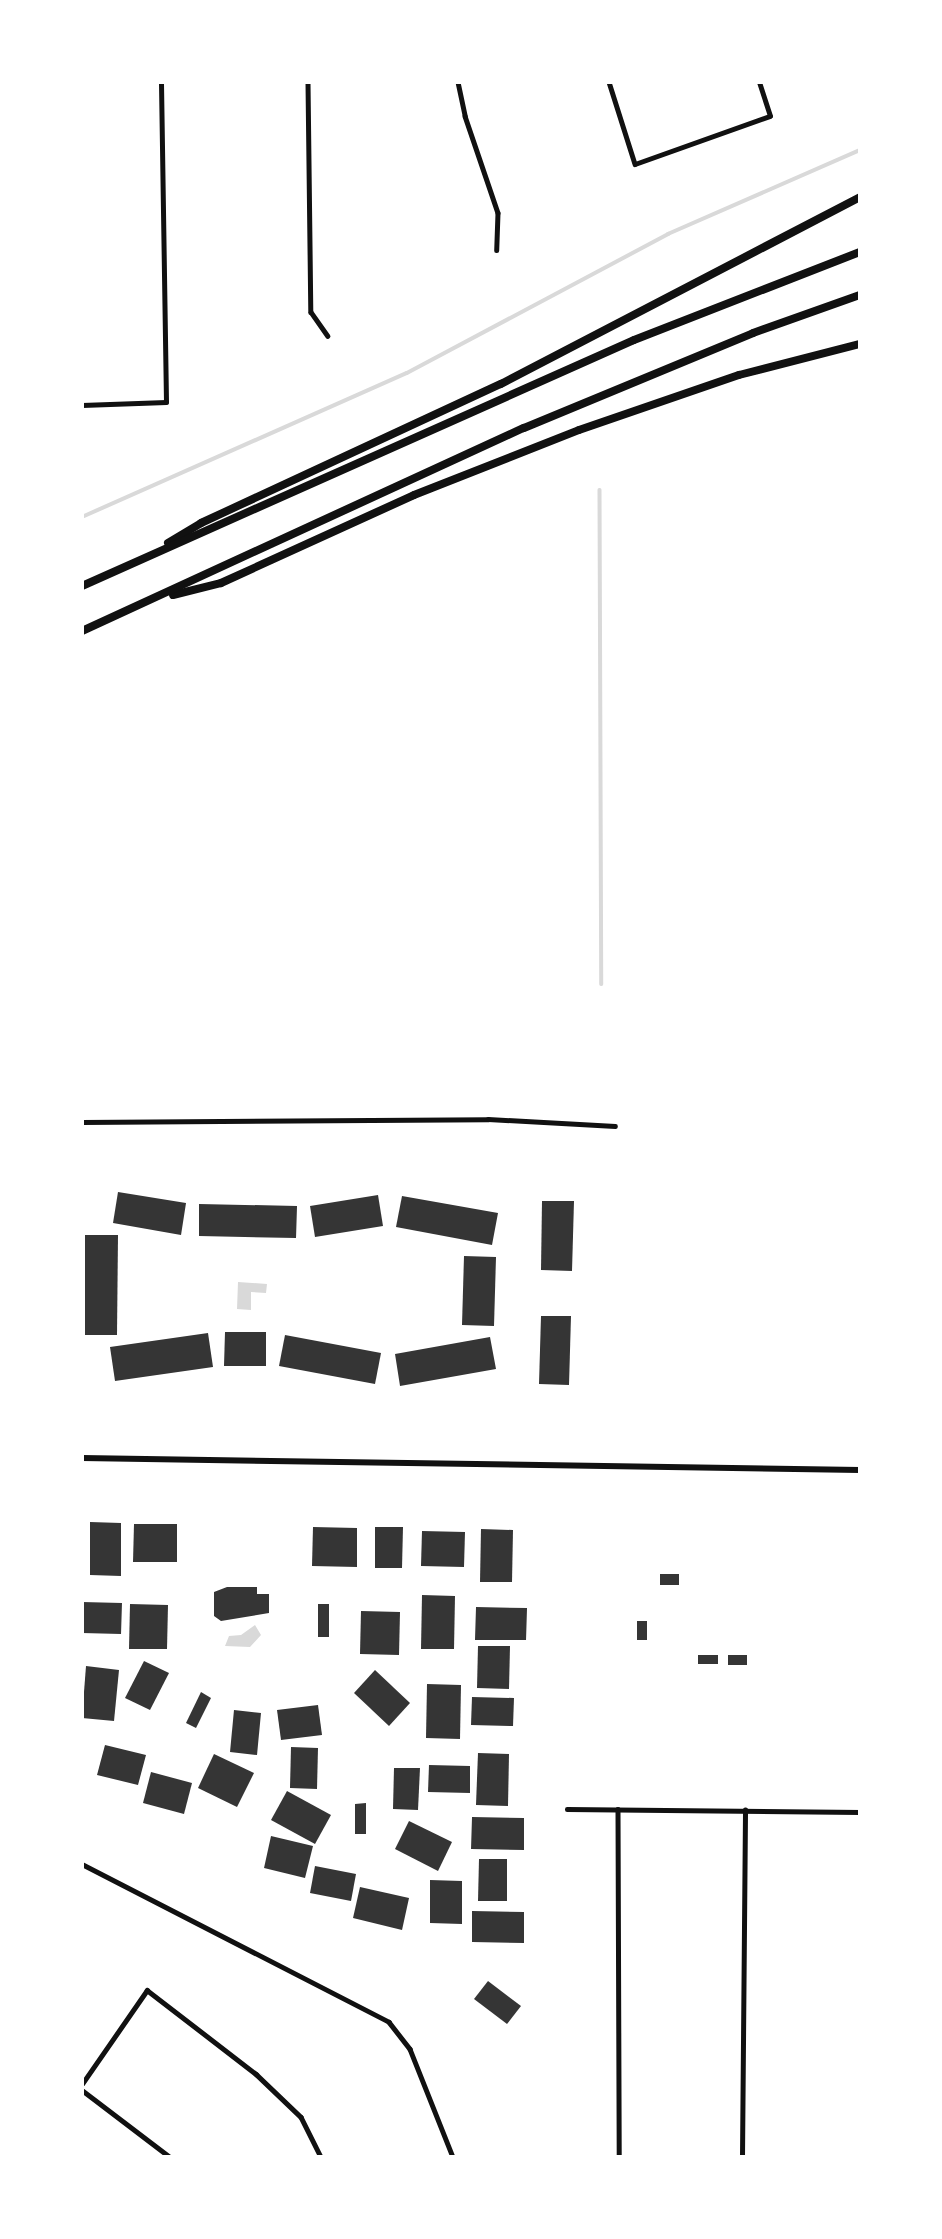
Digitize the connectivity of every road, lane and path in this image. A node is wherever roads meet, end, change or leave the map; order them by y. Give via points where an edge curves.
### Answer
1 (160, 82) edge
2 (308, 82) edge
3 (458, 82) edge
4 (609, 82) edge
5 (759, 82) edge
6 (860, 198) edge
7 (497, 250) dead end
8 (860, 252) edge
9 (860, 295) edge
10 (328, 335) dead end
11 (860, 344) edge
12 (82, 405) edge
13 (140, 560) junction
14 (82, 586) edge
15 (150, 602) junction
16 (82, 631) edge
17 (82, 1122) edge
18 (615, 1126) dead end
19 (82, 1458) edge
20 (860, 1470) edge
21 (567, 1808) dead end
22 (618, 1809) junction
23 (745, 1810) junction
24 (860, 1812) edge
25 (85, 1863) edge
26 (82, 2084) edge
27 (82, 2090) edge
28 (170, 2157) edge
29 (321, 2157) edge
30 (453, 2157) edge
31 (619, 2157) edge
32 (742, 2157) edge

1 - 12 street via 166,402
2 - 10 street via 312,312
3 - 7 street via 498,213
4 - 5 street via 635,164 770,116
6 - 13 highway via 501,384 201,523
8 - 13 highway via 700,311
9 - 15 highway via 753,333 524,428
11 - 15 highway via 739,375 579,430 414,495 221,583
13 - 14 highway
15 - 16 highway
17 - 18 street via 488,1119
19 - 20 main road
21 - 22 street
22 - 23 street
22 - 31 street
23 - 24 street
23 - 32 street
25 - 30 street via 389,2022 410,2049
26 - 29 street via 147,1990 256,2074 301,2117
27 - 28 street

